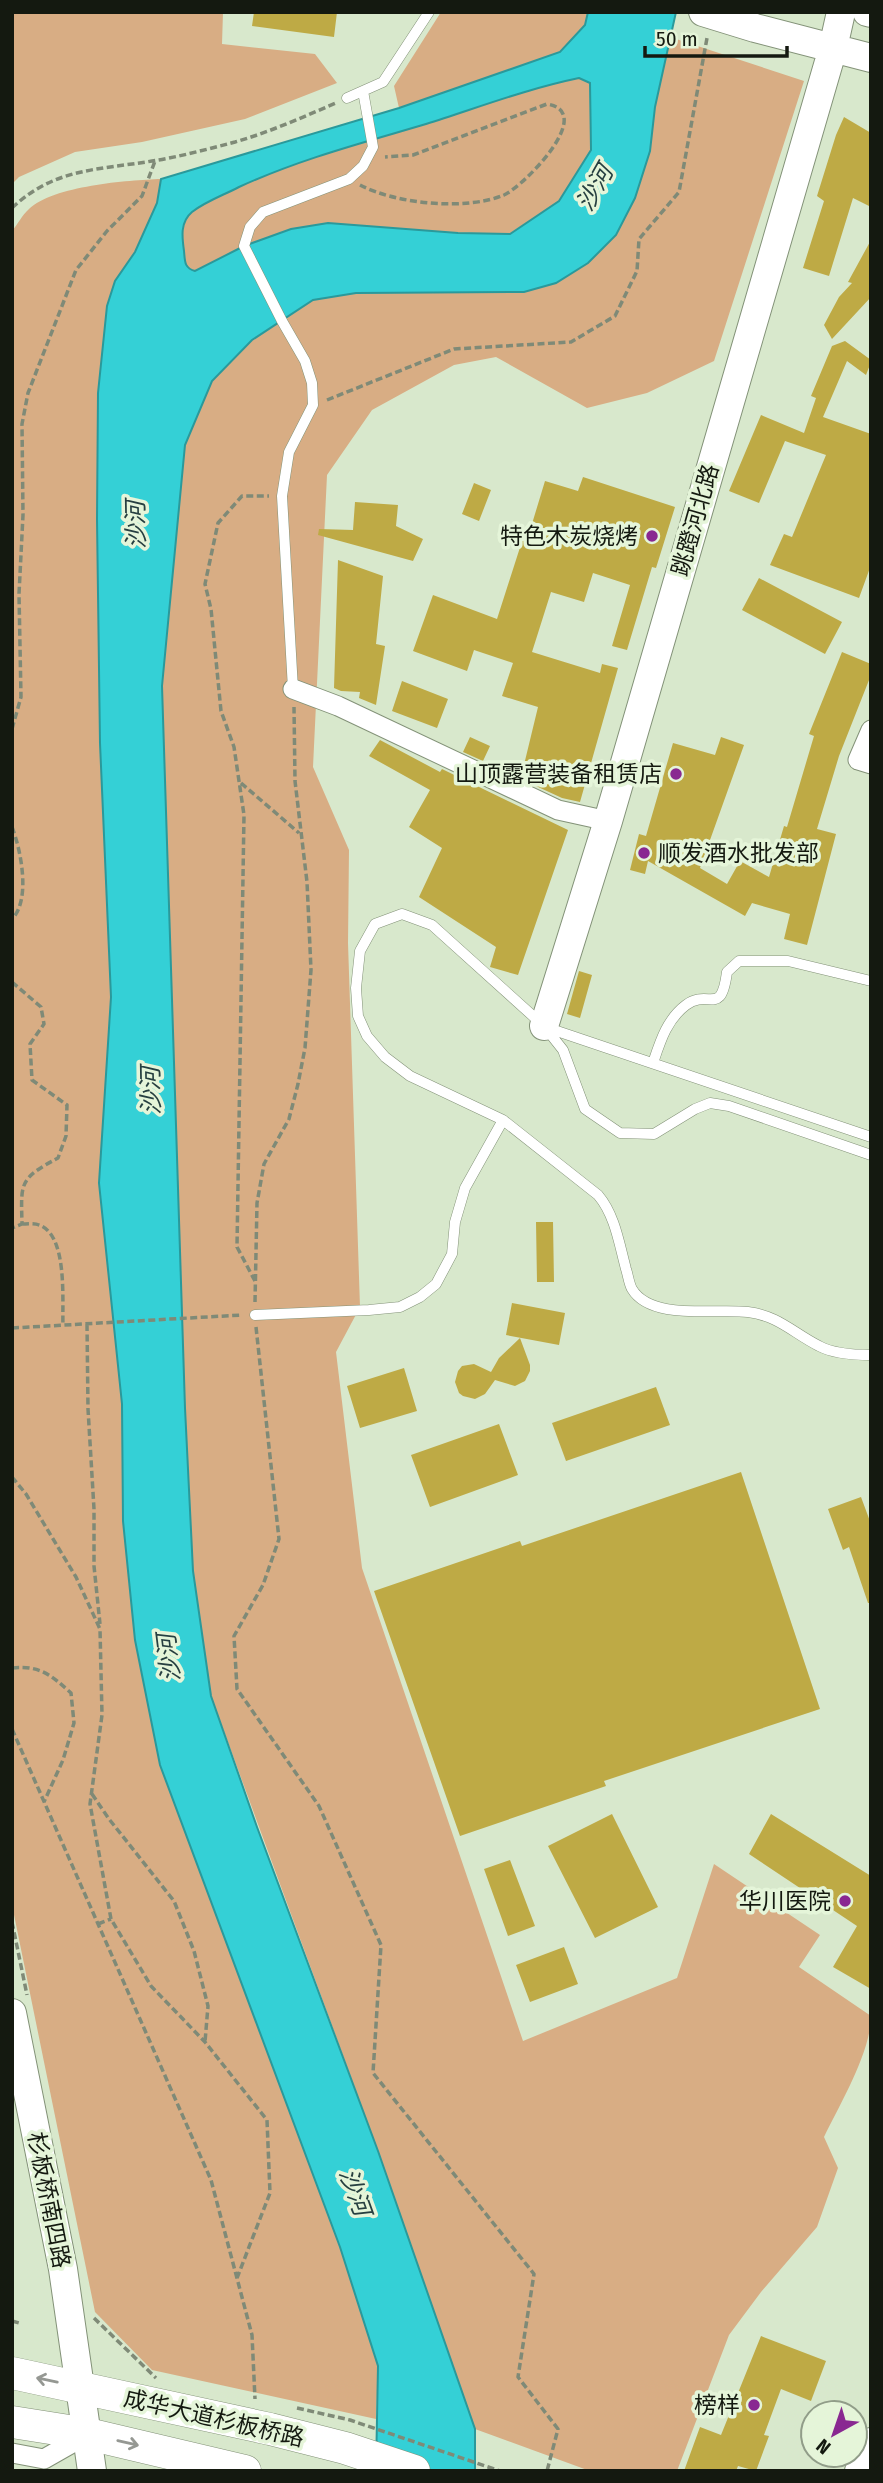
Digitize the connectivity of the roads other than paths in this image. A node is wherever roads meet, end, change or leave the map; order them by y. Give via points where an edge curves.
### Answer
1 (429, 12) edge
2 (841, 12) edge
3 (708, 14) edge
4 (833, 48) junction
5 (871, 58) edge
6 (363, 91) junction
7 (347, 98) road end
8 (293, 689) joint
9 (871, 730) edge
10 (871, 764) edge
11 (608, 821) junction
12 (871, 981) edge
13 (544, 1026) junction
14 (653, 1063) junction
15 (503, 1120) junction
16 (871, 1137) edge
17 (871, 1155) edge
18 (255, 1315) road end
19 (871, 1355) edge
20 (21, 2008) edge
21 (12, 2373) edge
22 (82, 2388) junction
23 (12, 2422) edge
24 (88, 2434) junction
25 (871, 2442) edge
26 (12, 2454) edge
27 (92, 2471) edge
28 (245, 2471) edge
29 (414, 2471) edge
30 (859, 2471) edge

1 - 6 lane via 383,82
2 - 4 street, 跳蹬河北路
3 - 4 street
4 - 5 street
4 - 11 street, 跳蹬河北路
6 - 7 lane
6 - 8 lane via 370,151 363,166 349,179 263,212 250,226 244,246 305,361 312,383 313,405 289,452 282,496
8 - 11 street via 558,810
9 - 10 street via 858,760
11 - 13 street, 跳蹬河北路
12 - 14 lane via 788,961 739,961 727,972 721,995 690,1003 679,1012
13 - 14 lane
13 - 15 lane via 432,925 402,914 375,924 360,951 358,1016 367,1036 410,1076
13 - 17 lane via 563,1050 585,1109 620,1133 654,1134 710,1103
14 - 16 lane
15 - 18 lane via 465,1188 452,1254 436,1284 420,1297 401,1307
15 - 19 lane via 607,1205 632,1289 645,1303 665,1309 748,1312 775,1318 821,1348
20 - 22 street, 杉板桥南四路
22 -> 21 main road, 成华大道杉板桥路
22 - 24 street, 杉板桥南四路
22 - 29 main road, 成华大道杉板桥路 via 270,2429 347,2434
23 - 24 main road, 成华大道杉板桥路
24 - 26 street via 44,2459
24 - 27 street, 杉板桥南四路
24 -> 28 main road, 成华大道杉板桥路
25 - 30 street

